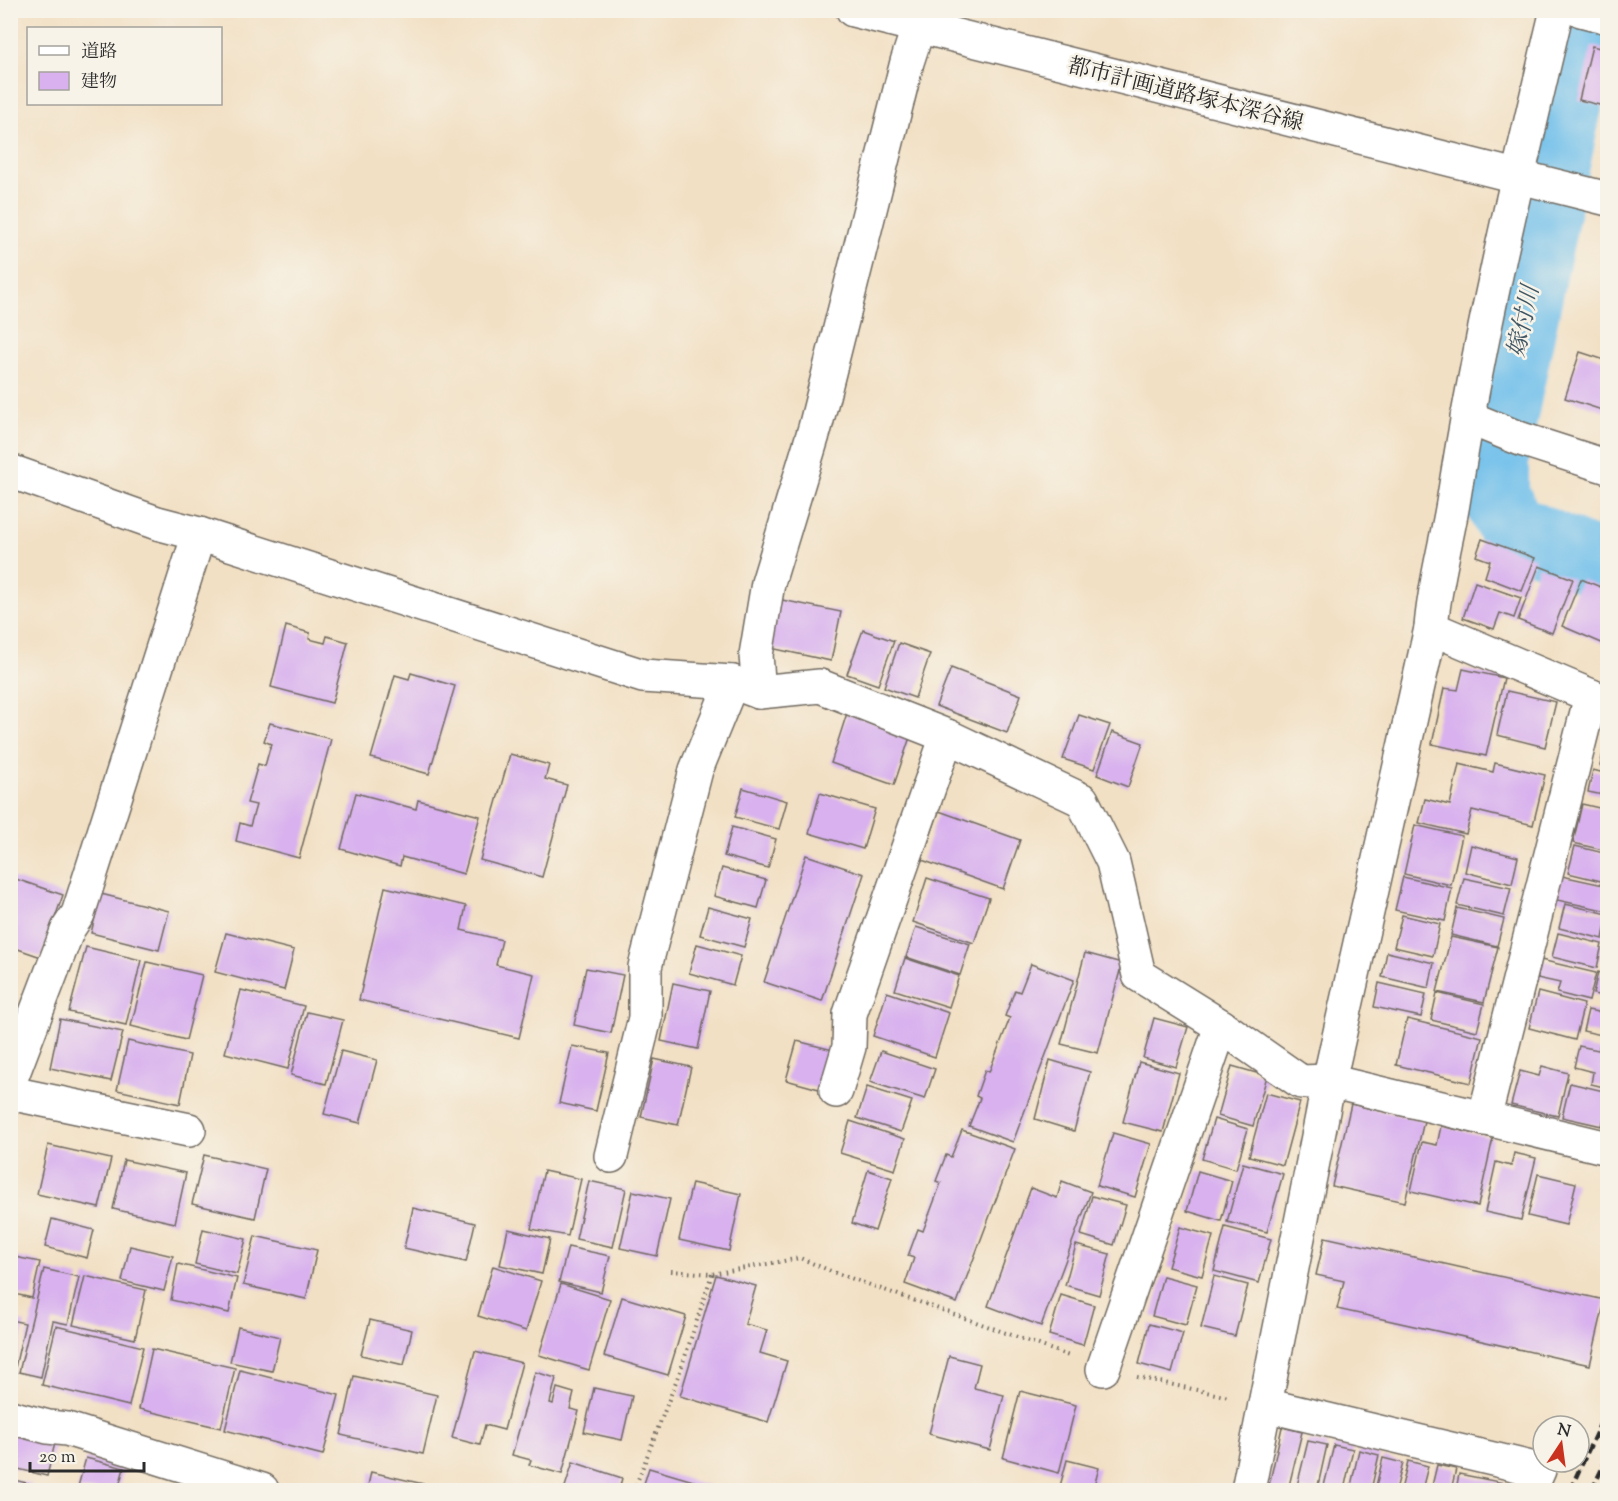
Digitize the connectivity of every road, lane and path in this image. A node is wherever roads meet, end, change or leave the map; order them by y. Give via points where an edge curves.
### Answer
1 (853, 10) edge
2 (1557, 10) edge
3 (922, 19) edge
4 (1518, 175) junction
5 (1608, 199) edge
6 (1467, 417) junction
7 (1608, 467) edge
8 (10, 471) edge
9 (200, 534) junction
10 (1431, 628) junction
11 (746, 687) junction
12 (1599, 699) edge
13 (947, 736) junction
14 (1221, 1026) junction
15 (10, 1081) edge
16 (1329, 1082) junction
17 (836, 1091) dead end
18 (10, 1093) edge
19 (1485, 1119) junction
20 (189, 1130) dead end
21 (1608, 1148) edge
22 (611, 1156) dead end
23 (671, 1271) dead end
24 (712, 1274) junction
25 (1103, 1369) junction
26 (1265, 1405) junction
27 (10, 1417) edge
28 (262, 1491) edge
29 (634, 1491) edge
30 (1248, 1491) edge
31 (1530, 1491) edge

1 - 3 street, 都市計画道路塚本深谷線
2 - 4 street
3 - 4 street, 都市計画道路塚本深谷線
3 - 11 street via 907,62 815,428 768,583 756,655
4 - 5 street, 都市計画道路塚本深谷線
4 - 6 street
6 - 7 street
6 - 10 street via 1448,536 1432,604
8 - 9 street via 157,523
9 - 11 street via 643,676
9 - 15 street via 78,914 68,929
10 - 12 street
10 - 16 street
11 - 13 street via 820,686
11 - 22 street via 696,770 645,967 645,1018
12 - 19 street
13 - 14 street via 1082,800 1113,862 1139,975
13 - 17 street via 850,1014 849,1047
14 - 16 street via 1301,1082
14 - 25 street
16 - 19 street
16 - 26 street
18 - 20 street
19 - 21 street
23 - 24 path
24 - 25 path via 800,1258
24 - 29 path
25 - 26 path
26 - 30 street
26 - 31 street via 1539,1470
27 - 28 street via 67,1429

